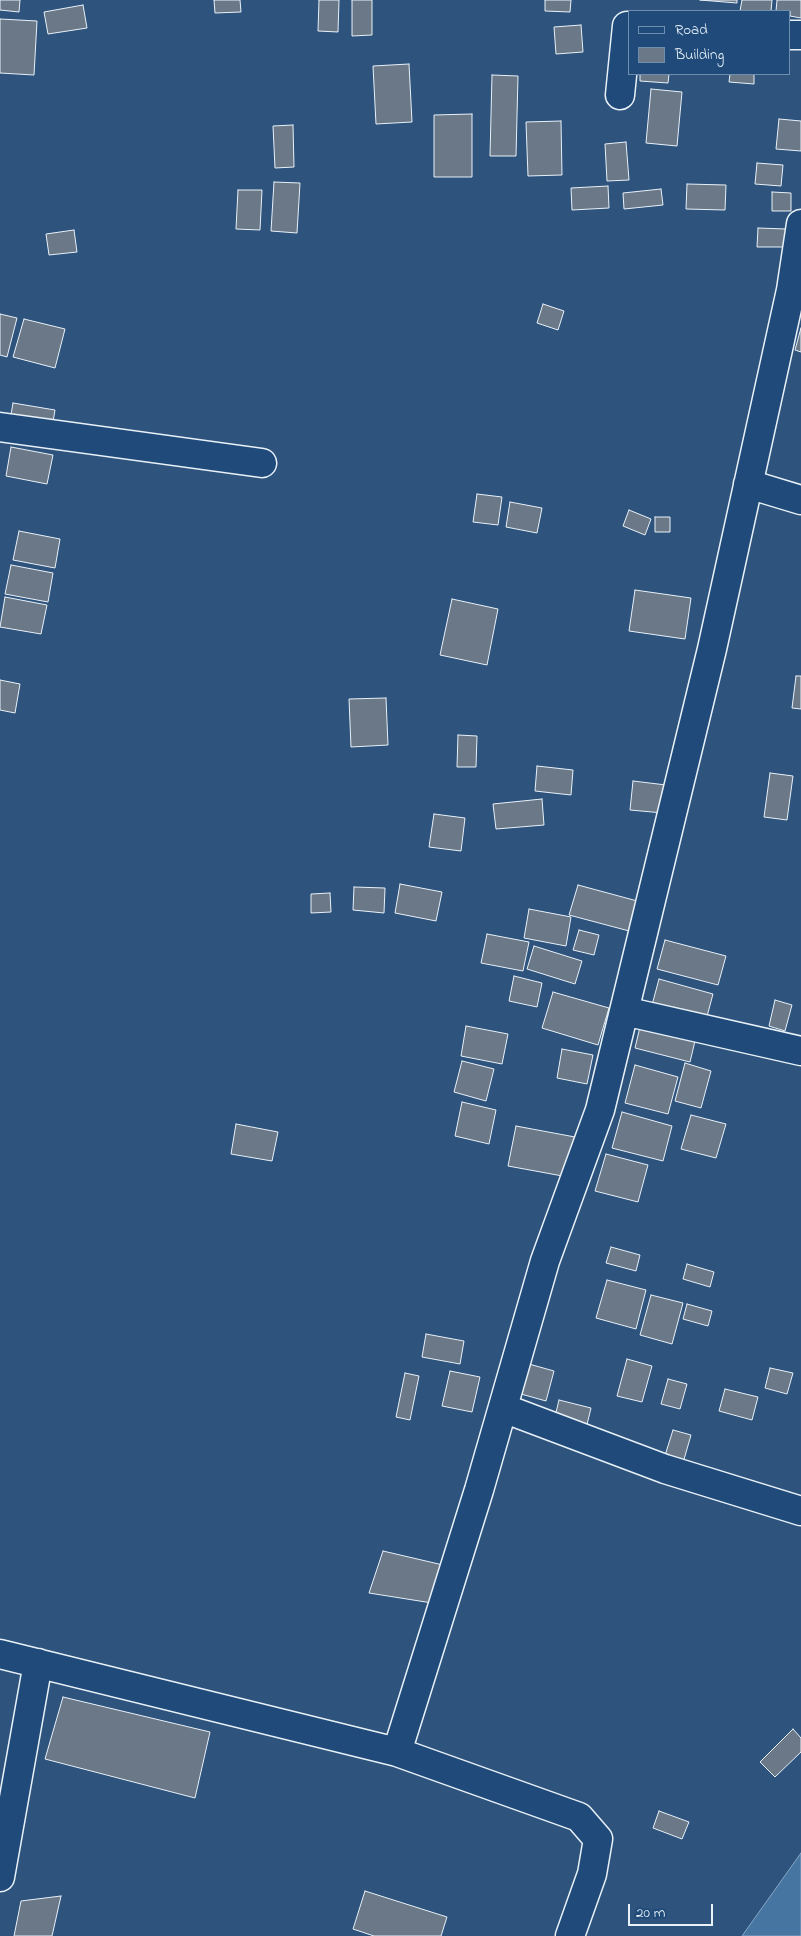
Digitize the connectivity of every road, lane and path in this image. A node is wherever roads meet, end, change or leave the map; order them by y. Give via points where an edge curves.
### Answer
1 (628, 26) edge
2 (620, 95) dead end
3 (801, 224) edge
4 (0, 427) edge
5 (262, 464) dead end
6 (748, 484) junction
7 (801, 500) edge
8 (624, 1011) junction
9 (801, 1051) edge
10 (503, 1408) junction
11 (801, 1511) edge
12 (0, 1654) edge
13 (38, 1663) junction
14 (397, 1752) junction
15 (0, 1877) edge
16 (570, 1936) edge

1 - 2 street
3 - 6 street
4 - 5 street
6 - 7 street
6 - 8 street via 710,658
8 - 9 street
8 - 10 street via 600,1110 545,1262
10 - 11 street via 664,1470
10 - 14 street
12 - 13 street
13 - 14 street
13 - 15 street
14 - 16 street via 578,1817 598,1839 592,1874

